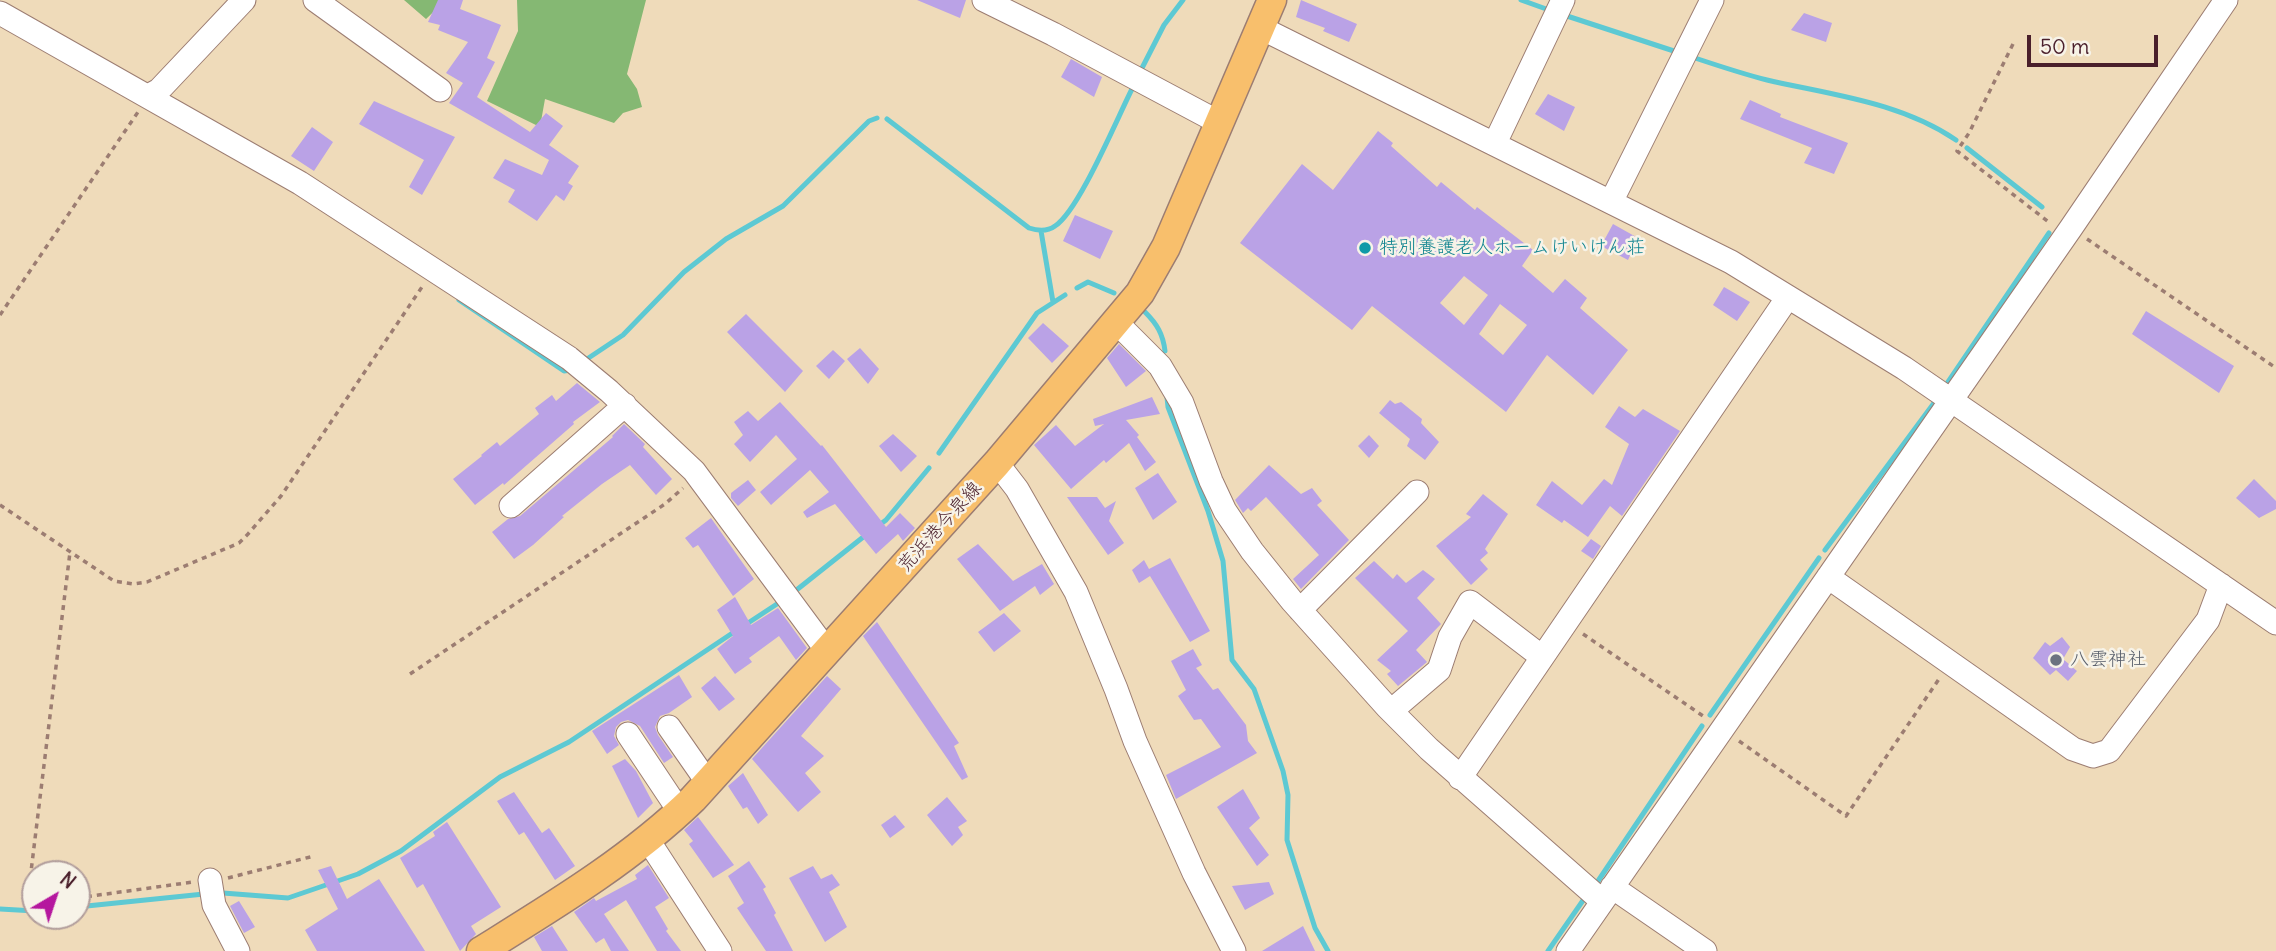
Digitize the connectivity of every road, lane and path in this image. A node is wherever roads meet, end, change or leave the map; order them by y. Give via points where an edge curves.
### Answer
1 (244, 0) edge
2 (315, 0) edge
3 (984, 0) edge
4 (1272, 0) edge
5 (1563, 0) edge
6 (1712, 0) edge
7 (2226, 0) edge
8 (0, 13) edge
9 (1261, 28) junction
10 (2013, 44) dead end
11 (440, 90) dead end
12 (149, 96) junction
13 (1220, 123) junction
14 (1495, 143) junction
15 (1611, 202) junction
16 (2069, 232) junction
17 (434, 269) junction
18 (1788, 297) junction
19 (0, 315) edge
20 (1116, 322) junction
21 (2276, 368) edge
22 (1952, 400) junction
23 (625, 405) junction
24 (997, 463) junction
25 (698, 475) junction
26 (1417, 492) dead end
27 (0, 505) edge
28 (511, 506) dead end
29 (70, 552) junction
30 (1828, 577) junction
31 (2221, 585) junction
32 (1300, 610) junction
33 (1566, 622) junction
34 (2276, 623) edge
35 (828, 652) junction
36 (1542, 657) junction
37 (1951, 663) junction
38 (410, 674) dead end
39 (1391, 711) junction
40 (669, 727) dead end
41 (1722, 729) junction
42 (628, 734) dead end
43 (1460, 778) junction
44 (708, 783) junction
45 (680, 812) junction
46 (648, 840) junction
47 (32, 860) edge
48 (210, 880) dead end
49 (1607, 894) junction
50 (486, 950) edge
51 (239, 951) edge
52 (720, 951) edge
53 (1234, 951) edge
54 (1568, 951) edge
55 (1705, 951) edge

1 - 12 street
2 - 11 street
3 - 13 street
4 - 9 main road, 荒浜港今泉線
5 - 14 street
6 - 15 street
7 - 16 street
8 - 12 street
9 - 13 main road, 荒浜港今泉線
9 - 14 street
10 - 16 path via 1957,151
12 - 17 street via 300,183
12 - 19 path
13 - 20 main road, 荒浜港今泉線 via 1155,268
14 - 15 street
15 - 18 street via 1731,262
16 - 21 path
16 - 22 street
17 - 23 street via 569,358
17 - 29 path via 281,496 239,543 133,584 114,581
18 - 22 street
18 - 33 street
20 - 24 main road, 荒浜港今泉線
20 - 32 street via 1160,366 1182,403 1226,511
22 - 30 street
22 - 31 street
23 - 25 street
23 - 28 street
24 - 35 main road, 荒浜港今泉線
24 - 53 street via 1076,592 1135,741
25 - 35 street
25 - 38 path via 665,504
26 - 32 street
27 - 29 path
29 - 47 path
30 - 37 street
30 - 41 street
31 - 34 street
31 - 37 street via 2208,620 2109,751 2093,755 2073,750
32 - 39 street
33 - 36 street
33 - 41 path
35 - 44 main road, 荒浜港今泉線
36 - 39 street via 1470,602 1450,637 1439,670
36 - 43 street
37 - 41 path via 1846,816
39 - 43 street
40 - 44 street
41 - 49 street
42 - 45 street
43 - 49 street
44 - 45 main road, 荒浜港今泉線
45 - 46 main road, 荒浜港今泉線
46 - 50 main road, 荒浜港今泉線
46 - 52 street
48 - 51 street via 214,905
49 - 54 street
49 - 55 street

